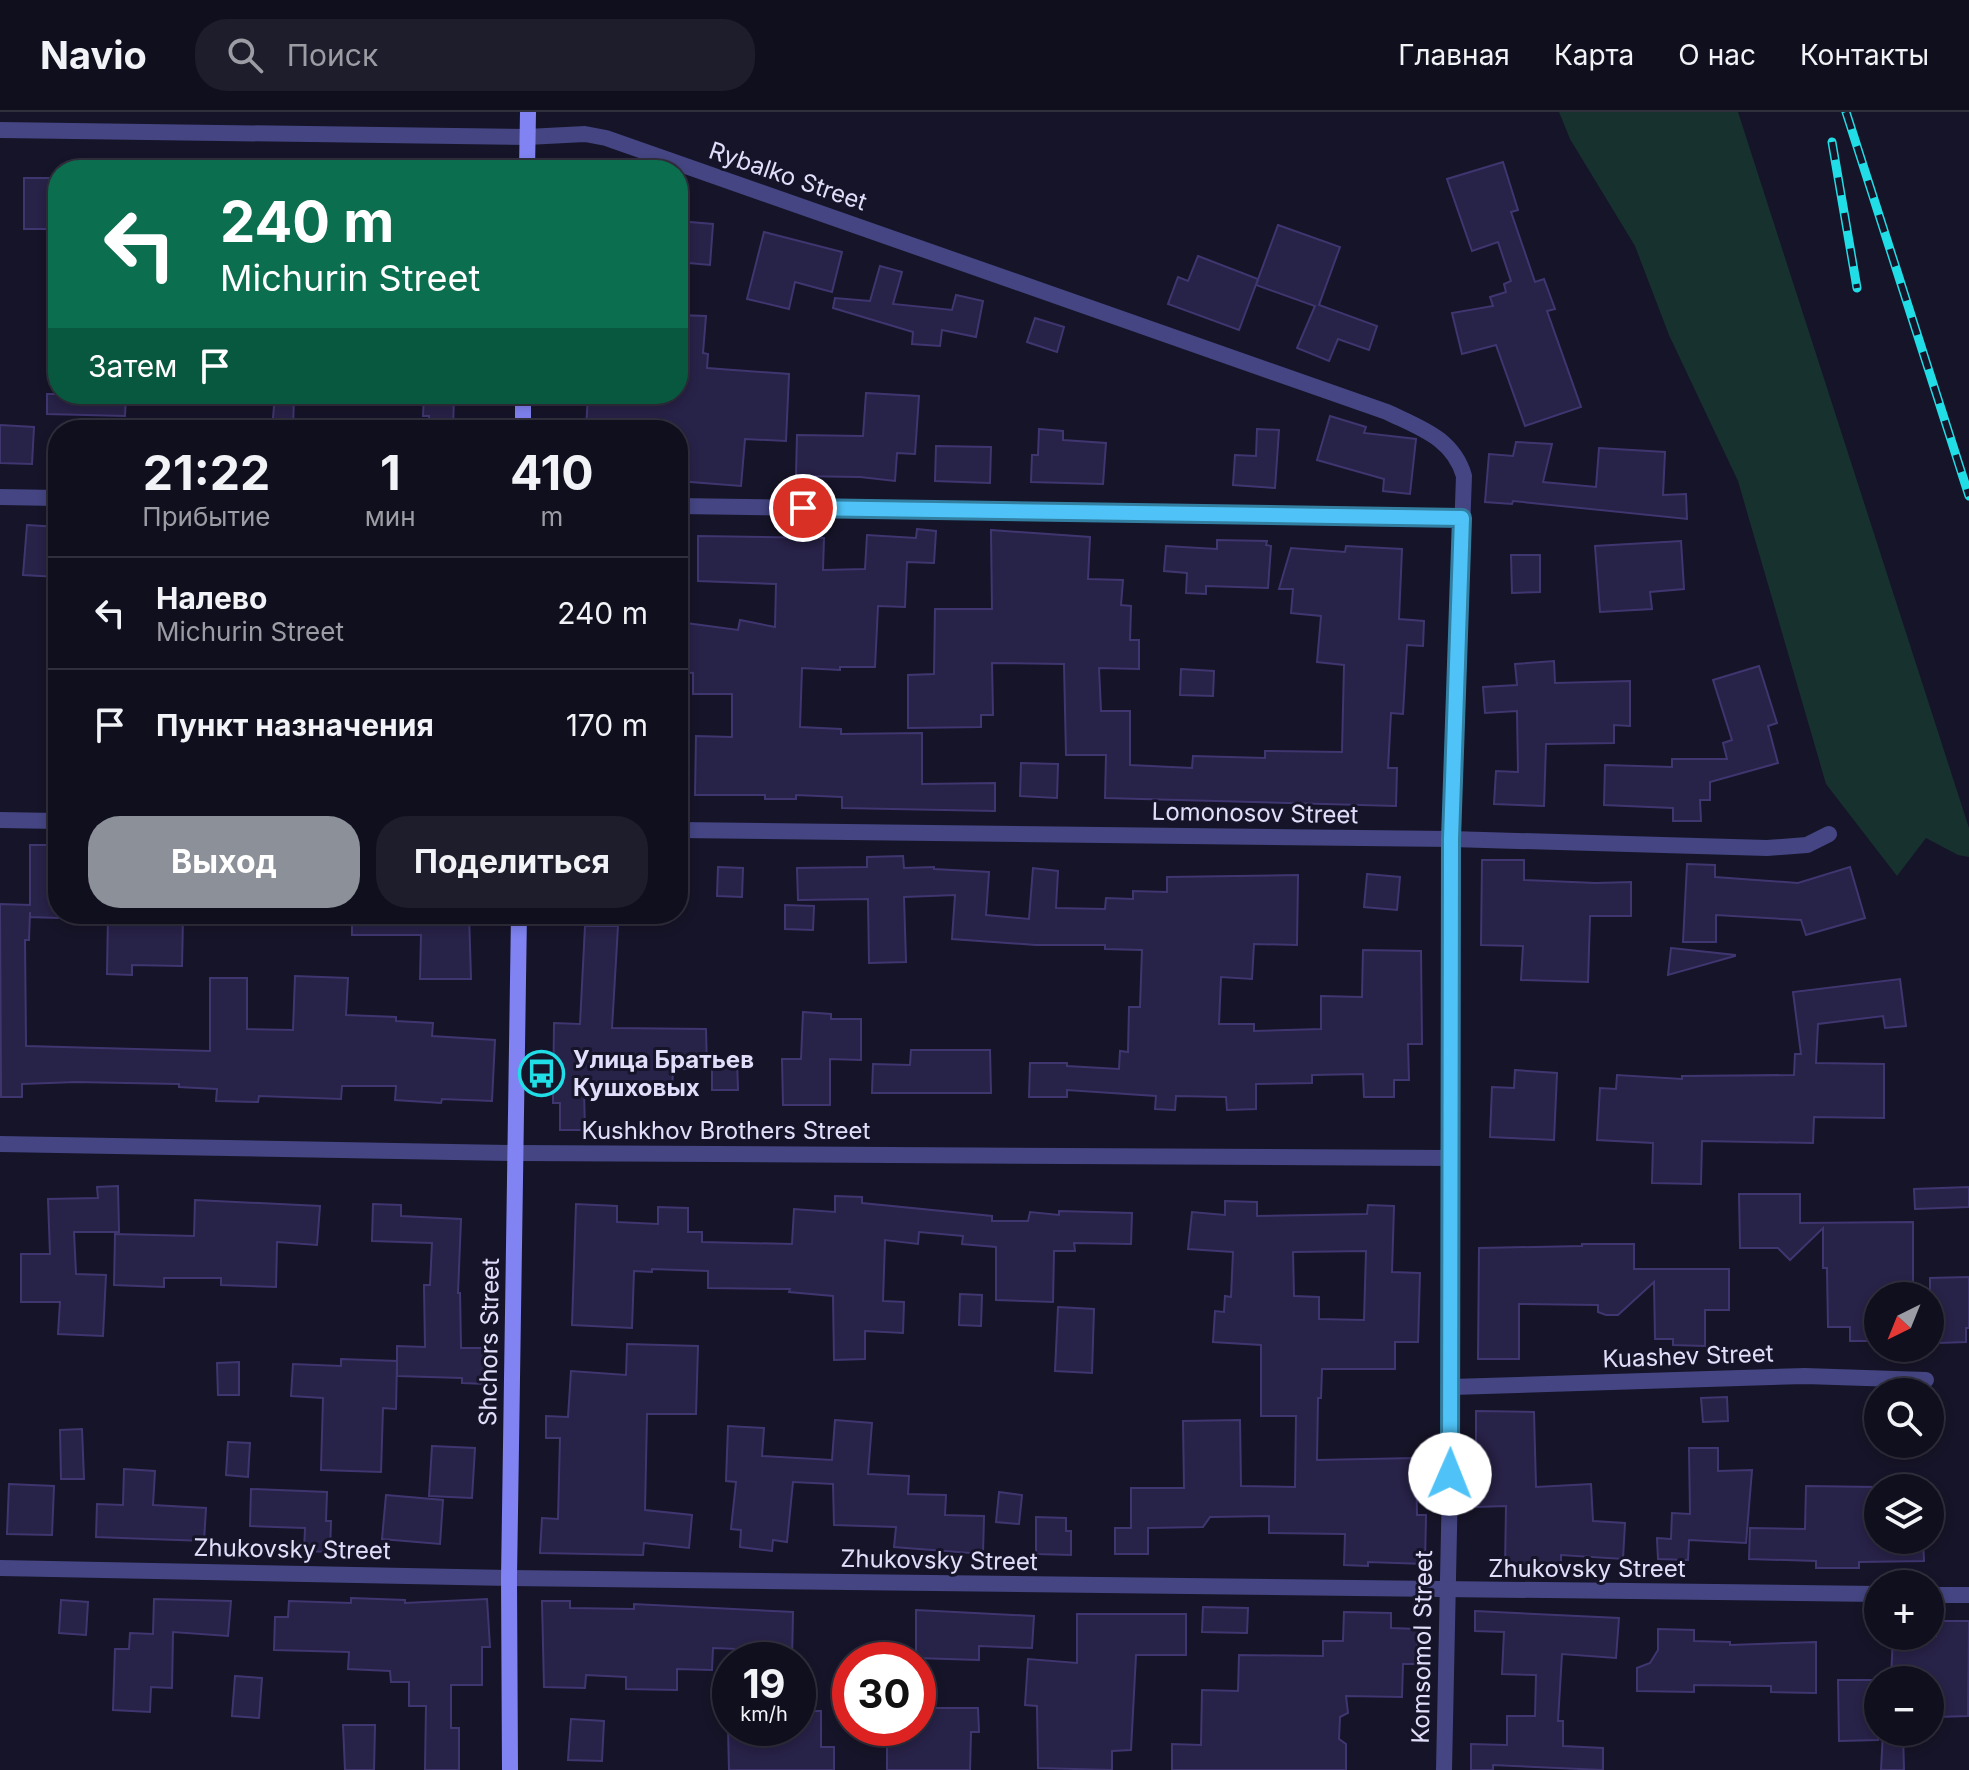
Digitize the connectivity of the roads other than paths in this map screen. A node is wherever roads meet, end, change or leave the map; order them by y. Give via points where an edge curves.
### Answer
1 (528, 112) edge
2 (0, 130) edge
3 (527, 137) junction
4 (527, 160) edge
5 (669, 160) edge
6 (688, 167) edge
7 (0, 497) edge
8 (48, 498) edge
9 (688, 506) edge
10 (1462, 518) junction
11 (0, 820) edge
12 (48, 821) edge
13 (688, 830) edge
14 (1829, 834) dead end
15 (1451, 839) junction
16 (519, 924) edge
17 (0, 1144) edge
18 (517, 1153) junction
19 (1452, 1158) junction
20 (1866, 1378) edge
21 (1452, 1387) junction
22 (0, 1568) edge
23 (509, 1578) junction
24 (1448, 1590) junction
25 (1864, 1594) edge
26 (1944, 1595) edge
27 (1969, 1595) edge
28 (510, 1770) edge
29 (1444, 1770) edge

1 - 3 street
2 - 3 street, Rybalko Street
3 - 4 street
3 - 5 street, Rybalko Street via 585,134
6 - 10 street, Rybalko Street via 1387,412 1439,437 1454,452 1464,476
7 - 8 street
9 - 10 street
10 - 15 street, Komsomol Street
11 - 12 street
13 - 15 street, Lomonosov Street
14 - 15 street, Lomonosov Street via 1807,845 1767,848
15 - 19 street, Komsomol Street
16 - 18 street, Shchors Street
17 - 18 street, Kushkhov Brothers Street
18 - 19 street, Kushkhov Brothers Street
18 - 23 street, Shchors Street
19 - 21 street, Komsomol Street
20 - 21 street, Kuashev Street
21 - 24 street, Komsomol Street
22 - 23 street, Zhukovsky Street
23 - 24 street, Zhukovsky Street
23 - 28 street, Shchors Street
24 - 25 street, Zhukovsky Street
24 - 29 street, Komsomol Street
26 - 27 street

